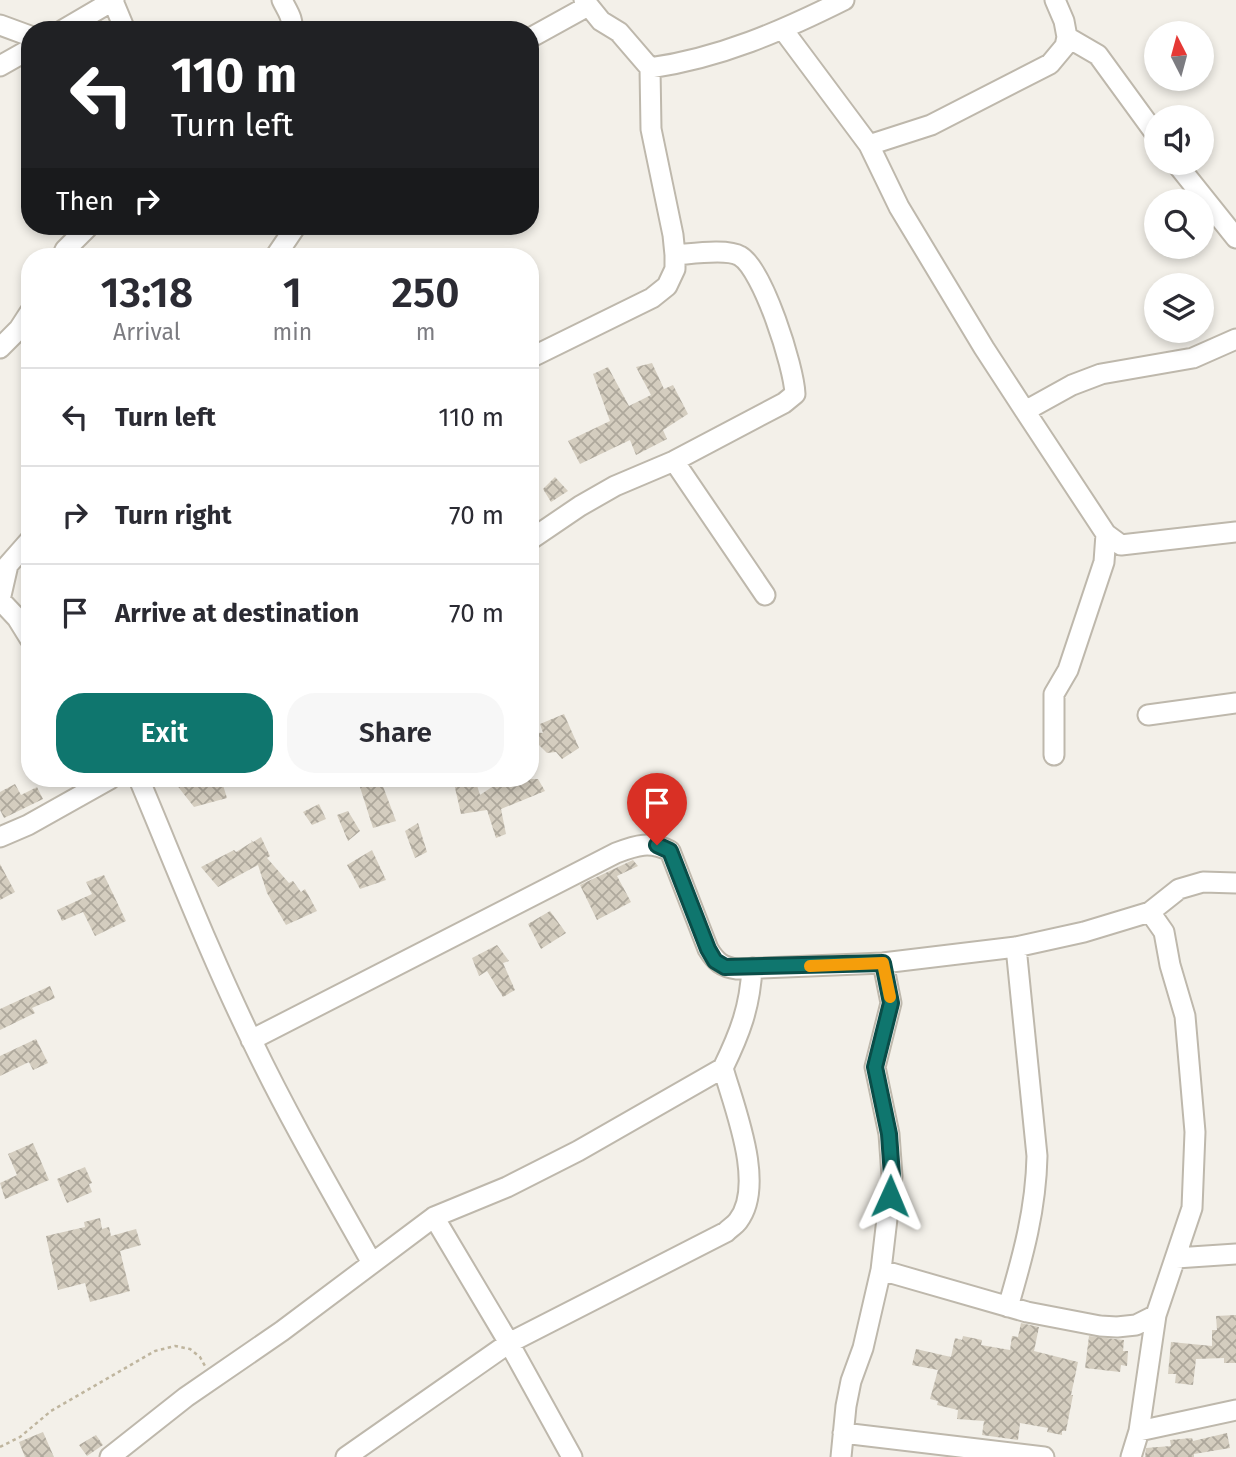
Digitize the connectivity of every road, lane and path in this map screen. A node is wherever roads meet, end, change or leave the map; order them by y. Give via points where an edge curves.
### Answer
1 (282, 0) edge
2 (844, 0) edge
3 (1055, 0) edge
4 (113, 1) edge
5 (586, 3) edge
6 (79, 21) edge
7 (121, 21) edge
8 (291, 21) edge
9 (0, 25) edge
10 (783, 30) junction
11 (539, 32) edge
12 (21, 33) edge
13 (1067, 37) junction
14 (21, 54) edge
15 (0, 66) edge
16 (650, 68) junction
17 (1144, 118) edge
18 (869, 145) junction
19 (1185, 175) edge
20 (80, 235) edge
21 (1236, 239) edge
22 (67, 248) edge
23 (675, 255) junction
24 (21, 326) edge
25 (1236, 339) edge
26 (0, 348) edge
27 (539, 354) edge
28 (1025, 411) junction
29 (674, 461) junction
30 (1236, 532) edge
31 (539, 534) edge
32 (1106, 534) junction
33 (21, 550) edge
34 (765, 595) dead end
35 (0, 600) edge
36 (21, 624) edge
37 (1236, 703) edge
38 (1148, 715) dead end
39 (1054, 755) dead end
40 (93, 787) edge
41 (142, 787) edge
42 (0, 837) edge
43 (1236, 883) edge
44 (1150, 912) junction
45 (1016, 947) junction
46 (883, 963) junction
47 (752, 968) junction
48 (251, 1040) junction
49 (723, 1068) junction
50 (434, 1217) junction
51 (1236, 1254) edge
52 (1176, 1258) junction
53 (372, 1263) junction
54 (881, 1270) junction
55 (1008, 1307) junction
56 (1156, 1315) junction
57 (509, 1343) junction
58 (213, 1380) junction
59 (1236, 1410) edge
60 (1139, 1431) junction
61 (844, 1433) junction
62 (0, 1447) edge
63 (993, 1454) edge
64 (110, 1457) edge
65 (346, 1457) edge
66 (572, 1457) edge
67 (841, 1457) edge
68 (1044, 1457) edge
69 (1131, 1457) edge

1 - 8 street
2 - 10 street
3 - 13 street
4 - 6 street
4 - 7 street
5 - 11 street
5 - 16 street
9 - 12 street
10 - 16 street via 683,63
10 - 18 street
13 - 17 street via 1098,55
13 - 18 street via 1050,64 931,125
14 - 15 street
16 - 23 street via 650,129
18 - 28 street via 900,207
19 - 21 street
20 - 22 street
23 - 27 street via 667,286 652,298
23 - 29 street via 739,255 750,266 774,313 795,394
24 - 26 street
25 - 28 street via 1193,358 1101,374
28 - 32 street
29 - 31 street via 615,486
29 - 34 street
30 - 32 street via 1121,545
32 - 39 street via 1104,562 1068,670 1054,694
33 - 35 street via 8,565
35 - 36 street
37 - 38 street
40 - 42 street
41 - 48 street
43 - 44 street via 1203,882 1179,889
44 - 45 street
44 - 52 street via 1164,932 1185,1016 1195,1132 1192,1208
45 - 46 street
45 - 55 street via 1037,1167 1031,1223
46 - 47 street
46 - 54 street via 891,1003 875,1067 889,1134 892,1176
47 - 48 street via 725,967 715,961 670,851 639,844
47 - 49 street via 742,1029
48 - 53 street
49 - 50 street via 578,1152
49 - 57 street via 747,1153 749,1195 739,1220 726,1231
50 - 53 street
50 - 57 street
51 - 52 street
52 - 56 street
53 - 58 street
54 - 55 street
54 - 61 street via 851,1381
55 - 56 street via 1117,1327 1136,1325
56 - 60 street
57 - 65 street
57 - 66 street
58 - 62 path via 190,1349 164,1348 51,1411
58 - 64 street
59 - 60 street
60 - 69 street
61 - 63 street
61 - 67 street
63 - 68 street

